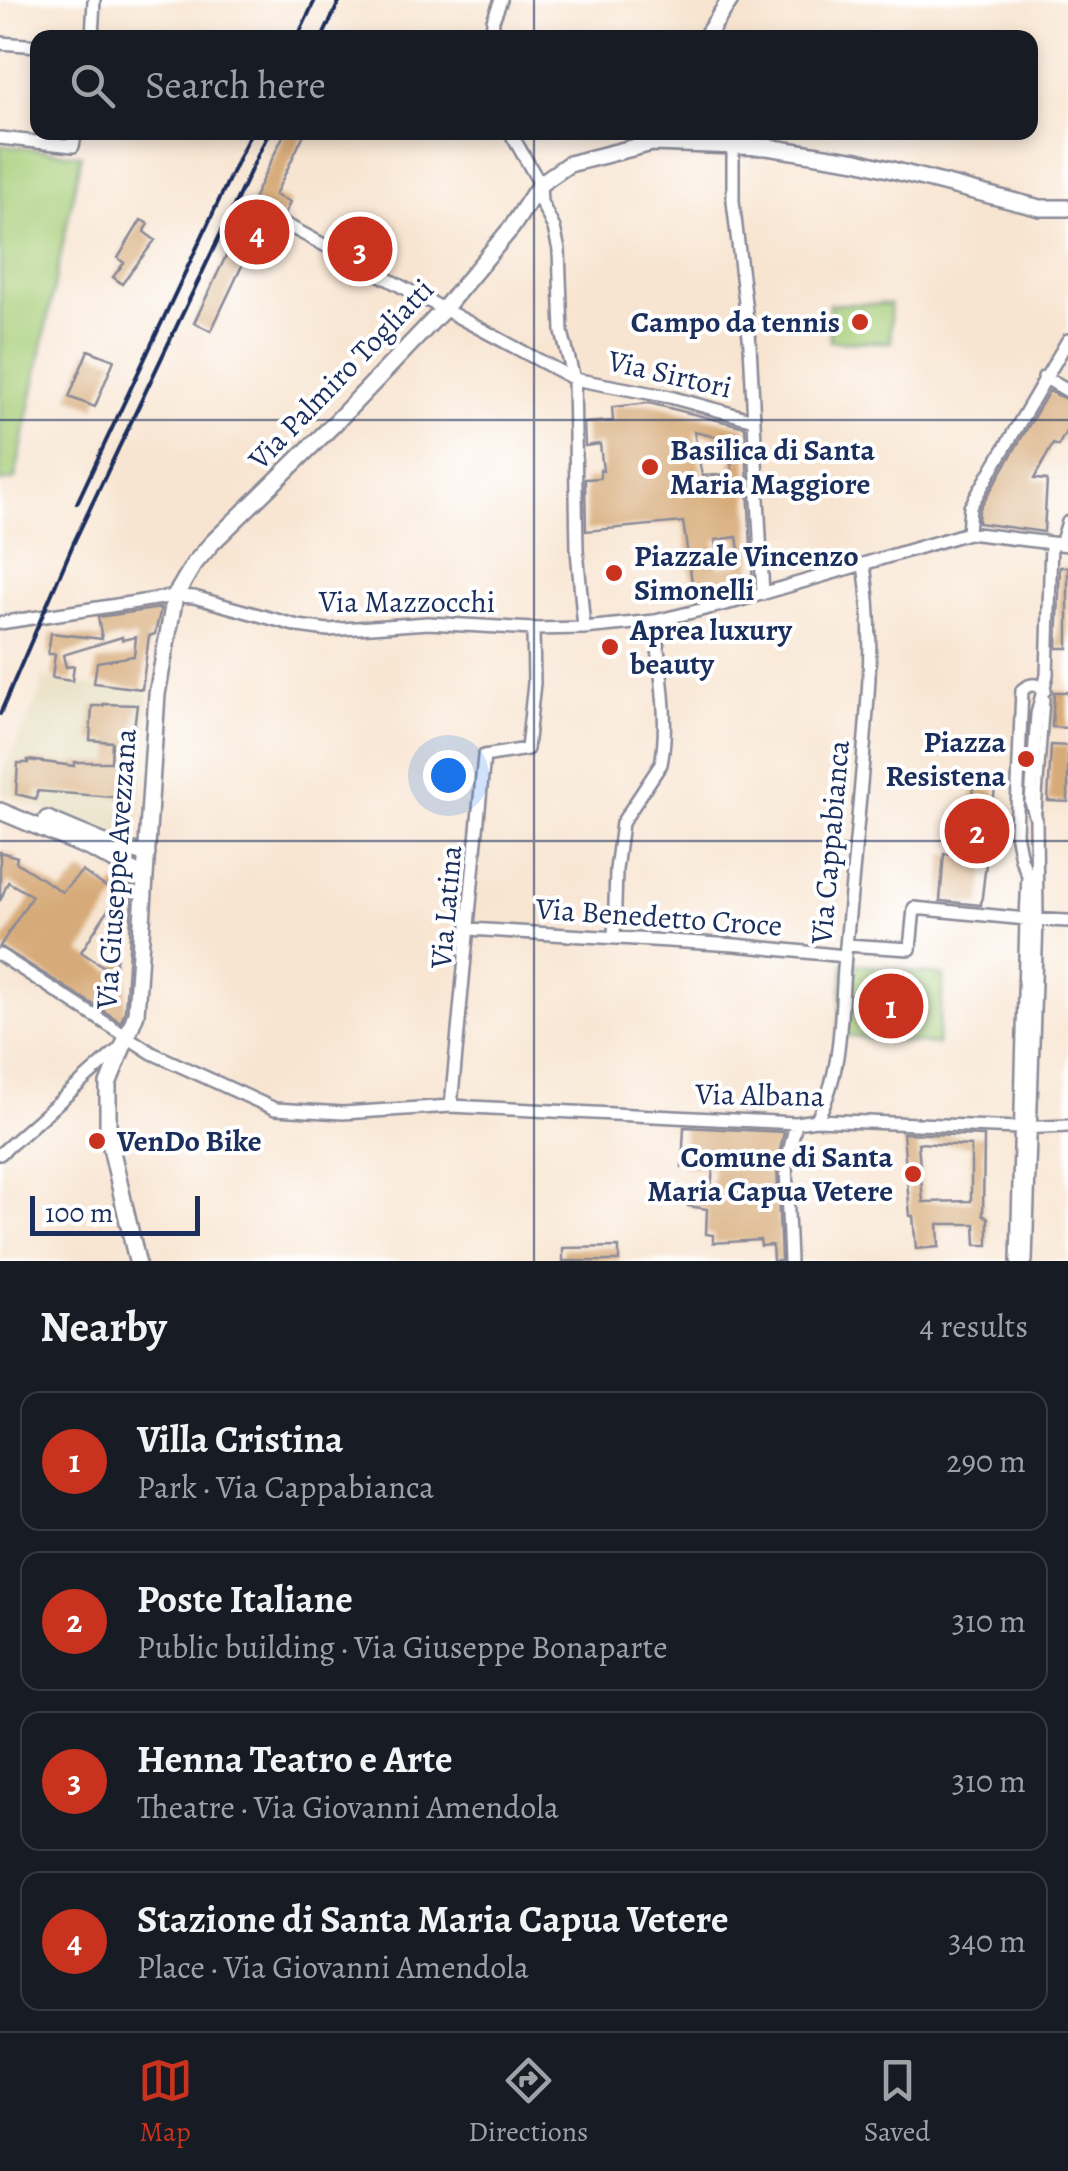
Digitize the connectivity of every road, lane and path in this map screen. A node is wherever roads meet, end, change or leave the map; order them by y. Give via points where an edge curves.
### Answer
1 (94, 0) edge
2 (501, 0) edge
3 (730, 0) edge
4 (92, 30) edge
5 (492, 30) edge
6 (710, 30) edge
7 (0, 43) edge
8 (30, 45) edge
9 (0, 138) edge
10 (74, 140) edge
11 (515, 140) edge
12 (648, 140) edge
13 (681, 140) edge
14 (733, 144) junction
15 (540, 184) junction
16 (1068, 208) edge
17 (283, 223) dead end
18 (443, 310) junction
19 (1068, 340) edge
20 (1044, 377) junction
21 (574, 379) junction
22 (1068, 391) edge
23 (754, 420) junction
24 (1068, 522) edge
25 (968, 533) junction
26 (1060, 544) edge
27 (864, 565) junction
28 (764, 594) junction
29 (174, 596) junction
30 (655, 621) junction
31 (0, 623) edge
32 (584, 628) junction
33 (533, 629) junction
34 (1046, 690) junction
35 (0, 801) edge
36 (0, 811) edge
37 (1035, 846) junction
38 (1018, 848) junction
39 (147, 854) junction
40 (145, 878) junction
41 (1028, 919) junction
42 (1068, 922) edge
43 (469, 930) junction
44 (614, 938) junction
45 (846, 951) junction
46 (0, 955) edge
47 (124, 1042) junction
48 (451, 1106) junction
49 (816, 1120) junction
50 (796, 1123) junction
51 (1068, 1126) edge
52 (1024, 1127) junction
53 (0, 1154) edge
54 (136, 1261) edge
55 (790, 1261) edge
56 (1017, 1261) edge
57 (1026, 1261) edge

1 - 4 street
2 - 5 street
3 - 6 street
7 - 8 street
9 - 10 street via 73,146
11 - 15 street
12 - 15 street via 569,164
13 - 14 street
14 - 16 street via 857,161 1040,208
14 - 23 street
15 - 18 street, Via Palmiro Togliatti
15 - 21 street via 560,250 562,332
17 - 18 street, Via Sirtori
18 - 21 street, Via Sirtori
18 - 29 street, Via Palmiro Togliatti via 212,543
19 - 20 street
20 - 22 street
20 - 25 street via 970,507
21 - 23 street, Via Sirtori
21 - 32 street
23 - 28 street
24 - 26 street
25 - 26 street
25 - 27 street, Via Mazzocchi
26 - 34 street
27 - 28 street, Via Mazzocchi
27 - 45 street, Via Cappabianca via 871,663
28 - 30 street, Via Mazzocchi
29 - 31 street, Via Mazzocchi
29 - 33 street, Via Mazzocchi via 328,630 428,623
29 - 39 street, Via Giuseppe Avezzana via 157,694
30 - 32 street, Via Mazzocchi
30 - 44 street via 664,754 622,823
32 - 33 street, Via Mazzocchi
33 - 43 street, Via Latina via 527,749 484,756
34 - 37 street via 1037,714
34 - 38 street via 1030,684 1022,690
35 - 39 street
36 - 40 street
37 - 38 street
37 - 41 street
38 - 41 street via 1028,875
39 - 40 street, Via Giuseppe Avezzana
40 - 47 street, Via Giuseppe Avezzana via 138,997
41 - 42 street
41 - 45 street, Via Benedetto Croce via 914,908 910,950
41 - 52 street
43 - 44 street, Via Benedetto Croce
43 - 48 street, Via Latina
44 - 45 street, Via Benedetto Croce
45 - 49 street, Via Cappabianca via 838,1038 826,1104
46 - 47 street, Via Albana
47 - 48 street, Via Albana via 275,1108 342,1113
47 - 53 street
47 - 54 street, Via Giuseppe Avezzana via 108,1084 107,1120
48 - 50 street, Via Albana
49 - 50 street, Via Albana
49 - 52 street, Via Albana
50 - 55 street via 786,1165
51 - 52 street, Via Albana
52 - 56 street
52 - 57 street

